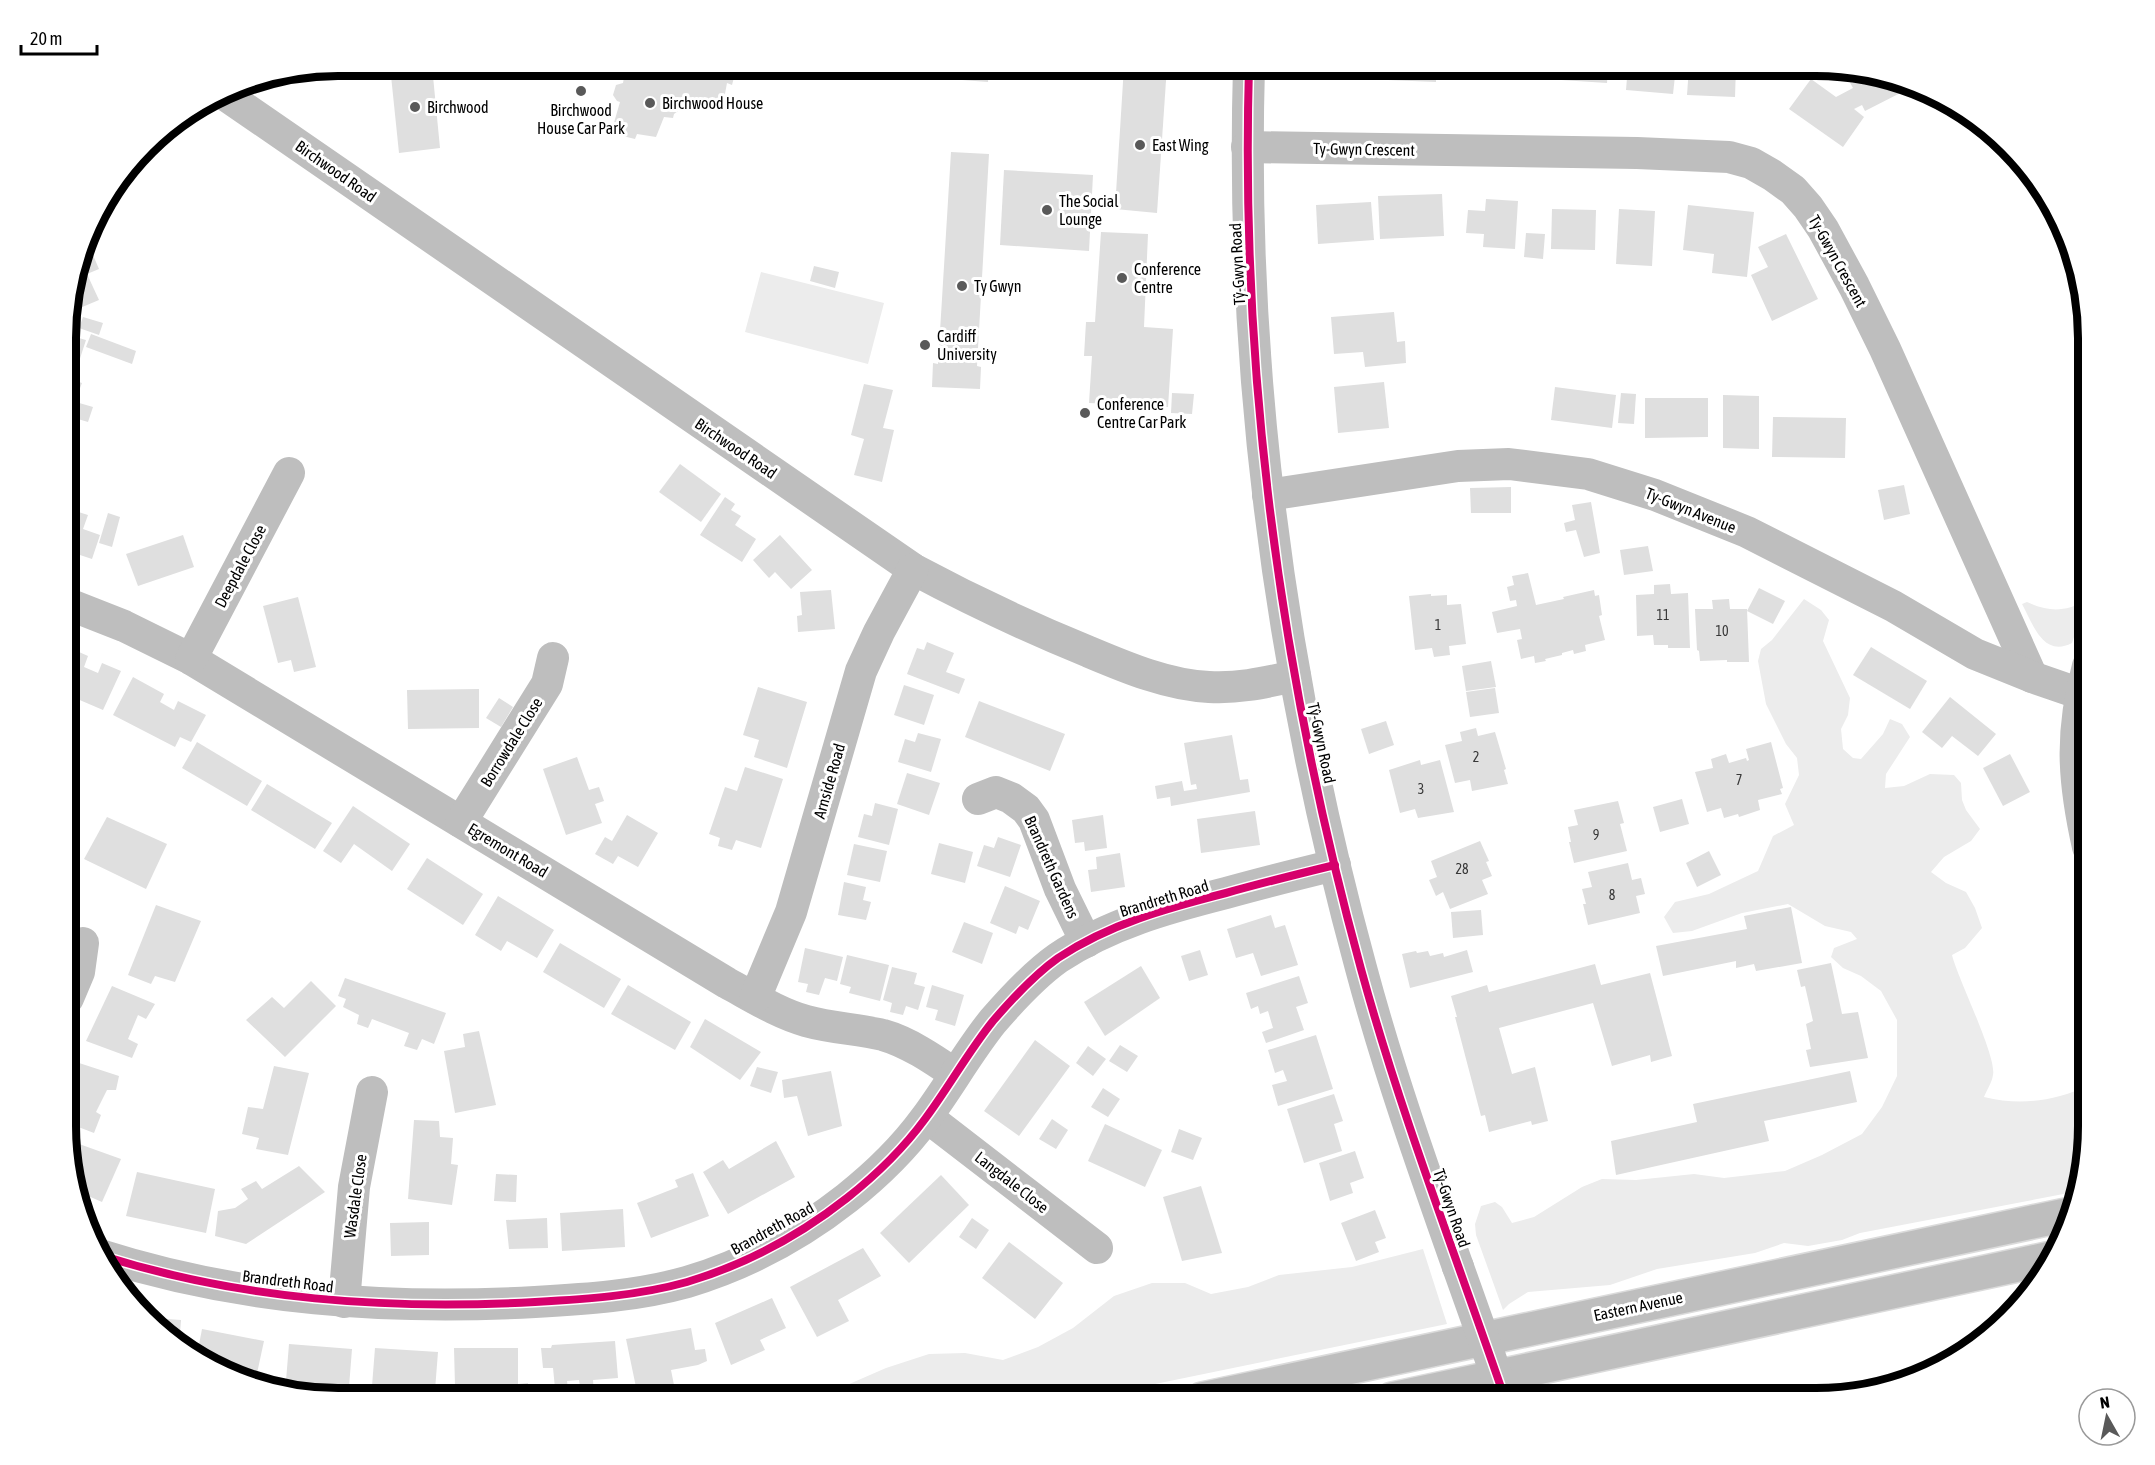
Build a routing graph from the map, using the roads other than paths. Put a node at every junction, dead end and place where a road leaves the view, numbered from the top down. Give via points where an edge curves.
1 (1249, 76) edge
2 (232, 99) edge
3 (1246, 147) junction
4 (289, 473) dead end
5 (1268, 495) junction
6 (913, 569) junction
7 (76, 607) edge
8 (553, 658) dead end
9 (191, 659) junction
10 (1295, 676) junction
11 (2032, 677) junction
12 (2078, 680) edge
13 (2078, 719) edge
14 (2078, 797) edge
15 (978, 799) dead end
16 (461, 822) junction
17 (1335, 865) junction
18 (1086, 942) junction
19 (83, 943) dead end
20 (76, 979) edge
21 (755, 998) junction
22 (955, 1074) junction
23 (372, 1092) dead end
24 (927, 1117) junction
25 (2063, 1216) edge
26 (1097, 1248) dead end
27 (113, 1258) edge
28 (2041, 1260) edge
29 (344, 1302) junction
30 (1254, 1388) edge
31 (1443, 1388) edge
32 (1501, 1388) edge

1 - 3 street, Tŷ-Gwyn Road
2 - 6 street, Birchwood Road
3 - 5 street, Tŷ-Gwyn Road via 1253,320
3 - 11 street, Ty-Gwyn Crescent via 1730,157 1772,175 1808,207 1854,286
4 - 9 street, Deepdale Close
5 - 10 street, Tŷ-Gwyn Road
5 - 11 street, Ty-Gwyn Avenue via 1458,466 1509,464 1588,474 1655,495 1747,532 1893,606 1975,654
6 - 10 street, Birchwood Road via 1062,641 1159,678 1229,688
6 - 21 street, Arnside Road via 861,670 791,912
7 - 9 street, Egremont Road
8 - 16 street, Borrowdale Close via 547,684
9 - 16 street, Egremont Road
10 - 17 street, Tŷ-Gwyn Road
11 - 12 street, Ty-Gwyn Avenue
13 - 14 street
15 - 18 street, Brandreth Gardens via 996,792 1011,798 1030,814
16 - 21 street, Egremont Road
17 - 18 street, Brandreth Road via 1159,911
17 - 32 street, Tŷ-Gwyn Road, bridge via 1381,1038 1414,1142
18 - 22 street, Brandreth Road via 1058,958 1023,989 989,1026
19 - 20 street
21 - 22 street, Egremont Road via 807,1021 884,1035
22 - 24 street, Brandreth Road
23 - 29 street, Wasdale Close via 354,1187
24 - 26 street, Langdale Close
24 - 29 street, Brandreth Road via 873,1175 822,1216 751,1257 686,1282 632,1294 503,1304
25 - 30 highway, Eastern Avenue
27 - 29 street, Brandreth Road via 236,1289
28 - 31 highway

